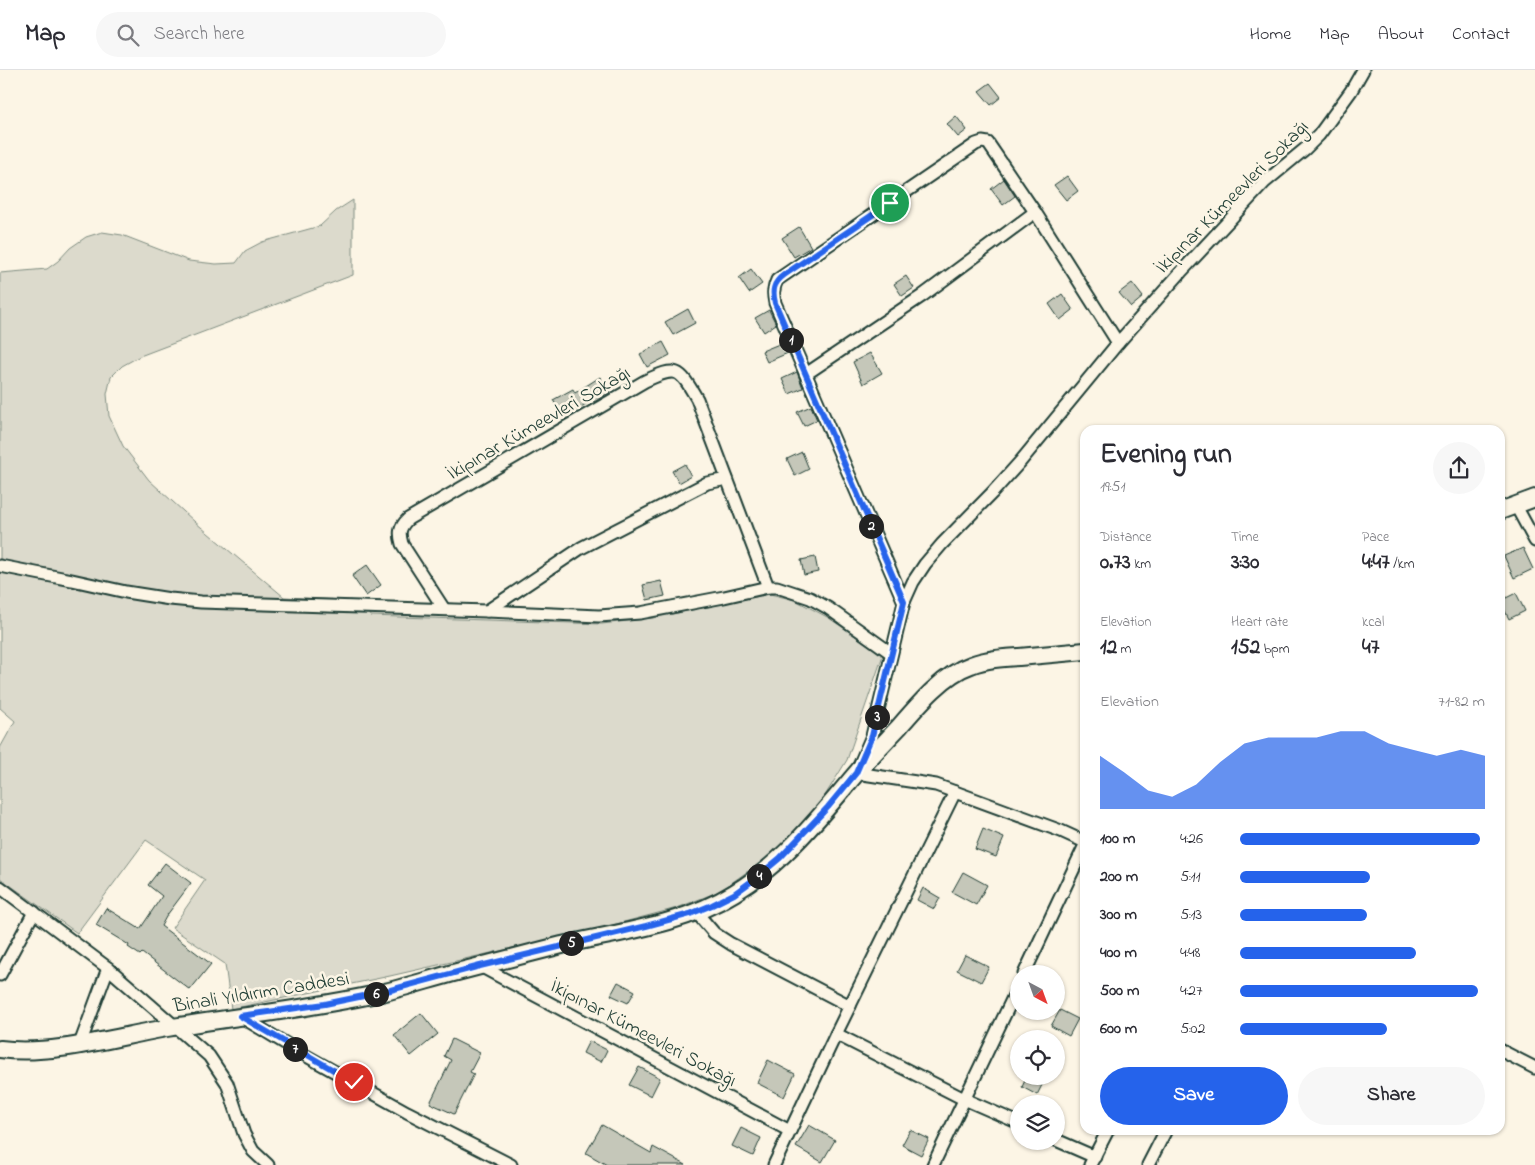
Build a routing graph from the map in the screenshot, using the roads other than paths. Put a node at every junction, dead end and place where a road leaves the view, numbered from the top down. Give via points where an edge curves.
1 (1363, 70) edge
2 (1035, 212) junction
3 (1118, 343) junction
4 (806, 374) junction
5 (728, 479) junction
6 (1535, 498) edge
7 (1516, 506) junction
8 (1505, 509) edge
9 (1535, 541) edge
10 (0, 566) edge
11 (768, 587) junction
12 (904, 602) junction
13 (444, 609) junction
14 (487, 611) junction
15 (1080, 651) edge
16 (891, 653) junction
17 (856, 773) junction
18 (955, 792) junction
19 (1080, 841) edge
20 (1080, 855) edge
21 (0, 887) edge
22 (34, 912) junction
23 (696, 912) junction
24 (1028, 965) edge
25 (480, 966) junction
26 (108, 968) junction
27 (0, 974) edge
28 (1010, 1003) edge
29 (850, 1006) junction
30 (240, 1016) junction
31 (176, 1026) junction
32 (836, 1034) junction
33 (80, 1044) junction
34 (0, 1049) edge
35 (1505, 1053) edge
36 (1535, 1068) edge
37 (964, 1098) junction
38 (1010, 1119) edge
39 (790, 1132) junction
40 (1105, 1135) edge
41 (1163, 1135) edge
42 (1065, 1145) edge
43 (1092, 1161) edge
44 (268, 1165) edge
45 (511, 1165) edge
46 (774, 1165) edge
47 (932, 1165) edge
48 (1148, 1165) edge

1 - 3 street, İkipınar Kümeevleri Sokağı via 1319,135 1265,182
2 - 3 street
2 - 4 street via 922,296
2 - 4 street via 993,149 982,142 784,275 773,287 773,295
3 - 12 street, İkipınar Kümeevleri Sokağı via 1020,462 925,564
4 - 12 street
5 - 11 street, İkipınar Kümeevleri Sokağı
5 - 13 street, İkipınar Kümeevleri Sokağı via 697,398 681,375 673,371 664,372 416,514 401,526 402,544
5 - 14 street via 707,483 581,548
6 - 7 street
7 - 8 street
7 - 9 street
10 - 13 street via 178,600
11 - 14 street via 621,615
11 - 16 street via 810,598
12 - 16 street, İkipınar Kümeevleri Sokağı
13 - 14 street
15 - 17 street, Binali Yıldırım Caddesi via 1002,658 958,671 910,714
16 - 17 street, İkipınar Kümeevleri Sokağı via 872,736
17 - 18 street via 936,785
17 - 23 street, Binali Yıldırım Caddesi via 780,858 734,894
18 - 19 street via 1061,831
18 - 29 street
20 - 24 street
21 - 22 street
22 - 26 street
22 - 27 street
23 - 25 street, Binali Yıldırım Caddesi
23 - 29 street via 714,933 731,944
25 - 30 street, Binali Yıldırım Caddesi via 383,992
25 - 39 street, İkipınar Kümeevleri Sokağı
26 - 31 street
26 - 33 street
28 - 37 street
29 - 32 street
30 - 31 street, Binali Yıldırım Caddesi
30 - 45 street via 407,1112
31 - 33 street, Binali Yıldırım Caddesi
31 - 44 street via 209,1056 227,1083 244,1134 253,1151
32 - 37 street
32 - 39 street
33 - 34 street, Binali Yıldırım Caddesi via 27,1051
35 - 36 street
37 - 38 street
37 - 47 street
39 - 46 street
40 - 43 street
41 - 48 street
42 - 43 street

